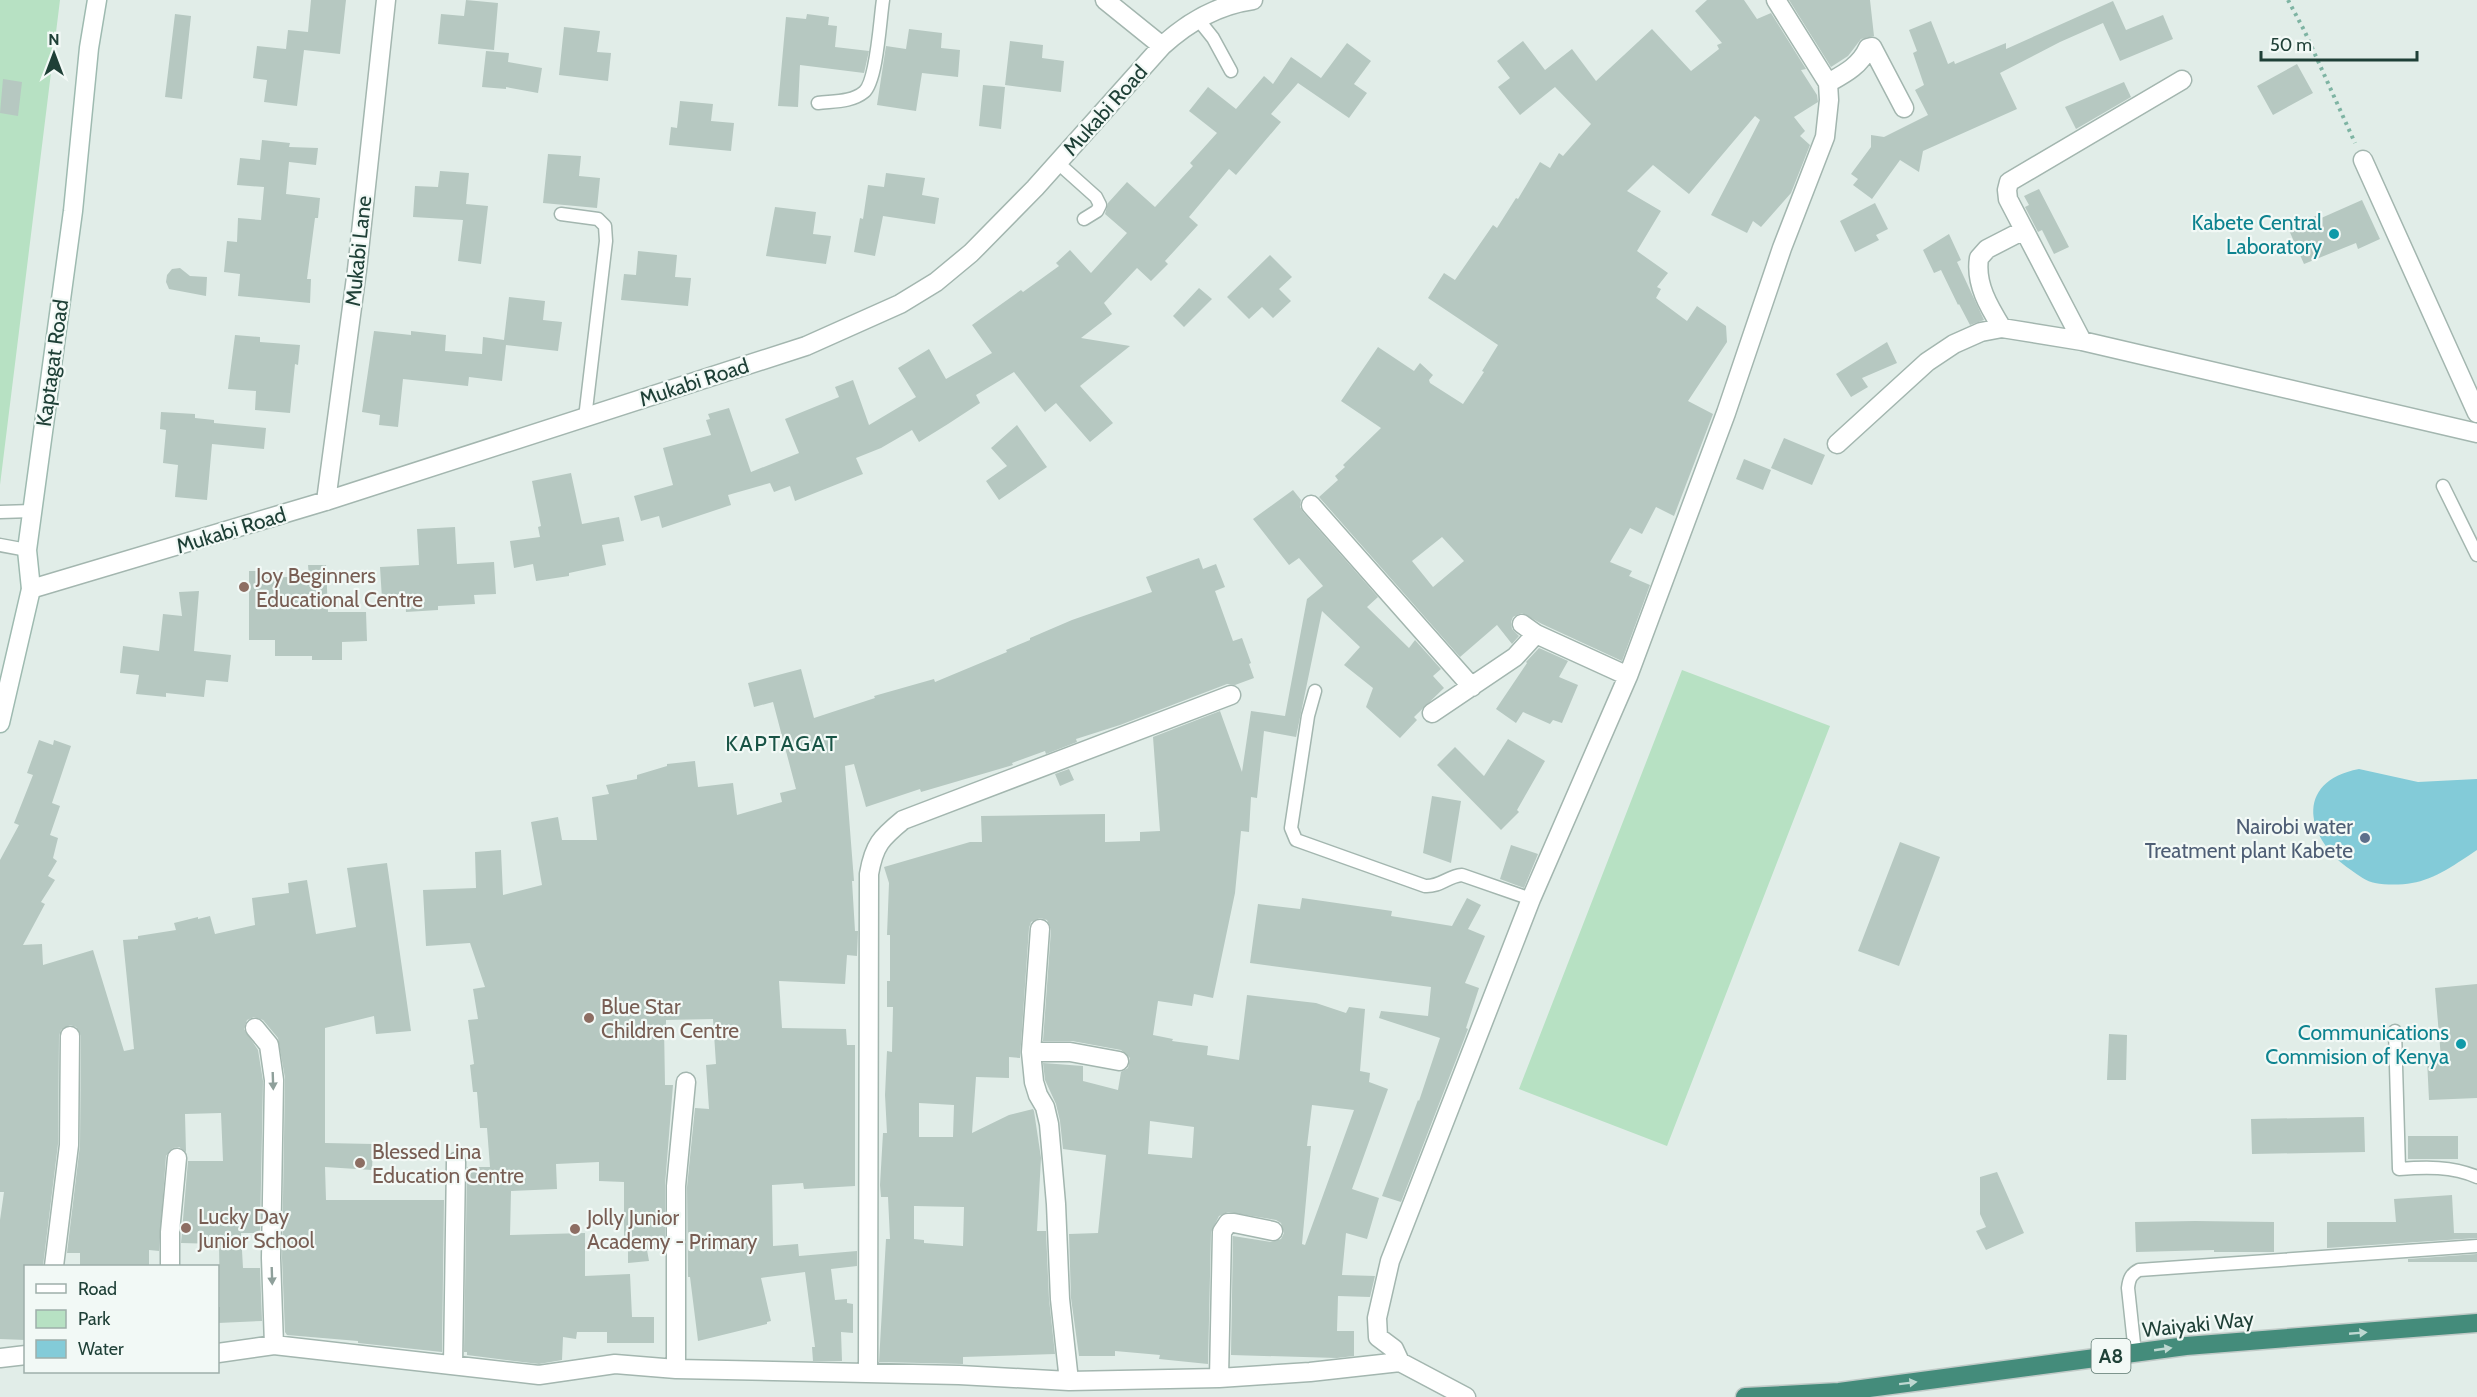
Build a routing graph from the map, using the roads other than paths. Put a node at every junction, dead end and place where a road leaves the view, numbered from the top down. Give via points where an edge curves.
1 (96, 0) edge
2 (386, 0) edge
3 (883, 0) edge
4 (1105, 0) edge
5 (1253, 0) edge
6 (1776, 0) edge
7 (1197, 18) junction
8 (1162, 46) junction
9 (1231, 71) dead end
10 (2182, 80) dead end
11 (1828, 83) junction
12 (819, 103) dead end
13 (1904, 108) dead end
14 (2363, 160) road end
15 (1058, 163) junction
16 (561, 214) dead end
17 (1084, 219) dead end
18 (2024, 230) junction
19 (2002, 328) junction
20 (2082, 341) junction
21 (2477, 413) edge
22 (585, 418) junction
23 (2477, 433) edge
24 (1837, 444) dead end
25 (2443, 486) dead end
26 (326, 501) junction
27 (1311, 506) dead end
28 (32, 511) junction
29 (0, 512) edge
30 (0, 544) edge
31 (27, 550) junction
32 (2477, 555) edge
33 (31, 589) junction
34 (1629, 676) junction
35 (1472, 687) junction
36 (1315, 691) dead end
37 (1231, 695) dead end
38 (1432, 713) dead end
39 (0, 723) edge
40 (1531, 899) junction
41 (1040, 929) dead end
42 (255, 1028) dead end
43 (2396, 1031) dead end
44 (70, 1036) dead end
45 (1032, 1052) junction
46 (1119, 1061) dead end
47 (686, 1082) dead end
48 (177, 1158) dead end
49 (456, 1162) dead end
50 (2477, 1177) edge
51 (1273, 1231) dead end
52 (2477, 1246) edge
53 (54, 1265) edge
54 (170, 1265) edge
55 (2477, 1323) edge
56 (274, 1345) junction
57 (219, 1353) edge
58 (2135, 1353) junction
59 (24, 1355) edge
60 (0, 1358) edge
61 (1400, 1362) junction
62 (453, 1365) junction
63 (676, 1368) junction
64 (868, 1373) junction
65 (1220, 1378) junction
66 (1069, 1381) junction
67 (1466, 1397) edge
68 (1745, 1397) edge

1 - 28 street, Kaptagat Road via 73,211
2 - 26 street, Mukabi Lane via 357,270
3 - 12 lane via 872,78 865,91 849,100
4 - 8 street
5 - 7 street, Mukabi Road
6 - 11 street
7 - 8 street, Mukabi Road
7 - 9 lane
8 - 15 street, Mukabi Road
10 - 18 street via 2009,182 2008,199
11 - 13 street via 1851,70 1872,47
11 - 34 street via 1825,137
14 - 21 street
15 - 17 lane via 1100,205
15 - 22 street, Mukabi Road via 971,253 936,282 900,304 806,346
16 - 22 lane via 598,219 605,226
18 - 19 street via 1987,249 1979,258 1984,296
18 - 20 street
19 - 20 street
19 - 24 street via 1954,344 1927,362
20 - 23 street
22 - 26 street, Mukabi Road
25 - 32 lane
26 - 33 street, Mukabi Road
27 - 35 street
28 - 29 lane
28 - 31 street, Kaptagat Road
30 - 31 lane
31 - 33 street, Kaptagat Road
33 - 39 street, Kaptagat Road
34 - 35 street via 1529,629 1515,657
34 - 40 street
35 - 38 street
36 - 40 lane via 1291,828 1296,840 1425,886 1433,887 1462,875
37 - 64 street via 903,820 873,851 869,886
40 - 61 street via 1390,1261 1377,1318 1378,1337 1394,1349
41 - 45 street
42 -> 56 street via 269,1045 274,1080
43 - 50 lane via 2399,1169 2451,1169
44 - 53 street via 69,1145
45 - 46 street via 1070,1052
45 - 66 street via 1034,1082 1049,1125
47 - 63 street via 676,1186
48 - 54 street
49 - 62 street
51 - 65 street via 1228,1223 1222,1232
52 - 58 lane via 2139,1270 2129,1279 2128,1287
58 -> 55 highway, Waiyaki Way / A8
56 - 57 street
56 - 62 street
68 -> 58 highway, Waiyaki Way / A8 via 1839,1392
59 - 60 street
61 - 65 street
61 - 67 street
62 - 63 street via 539,1375 615,1364
63 - 64 street
64 - 66 street
65 - 66 street

